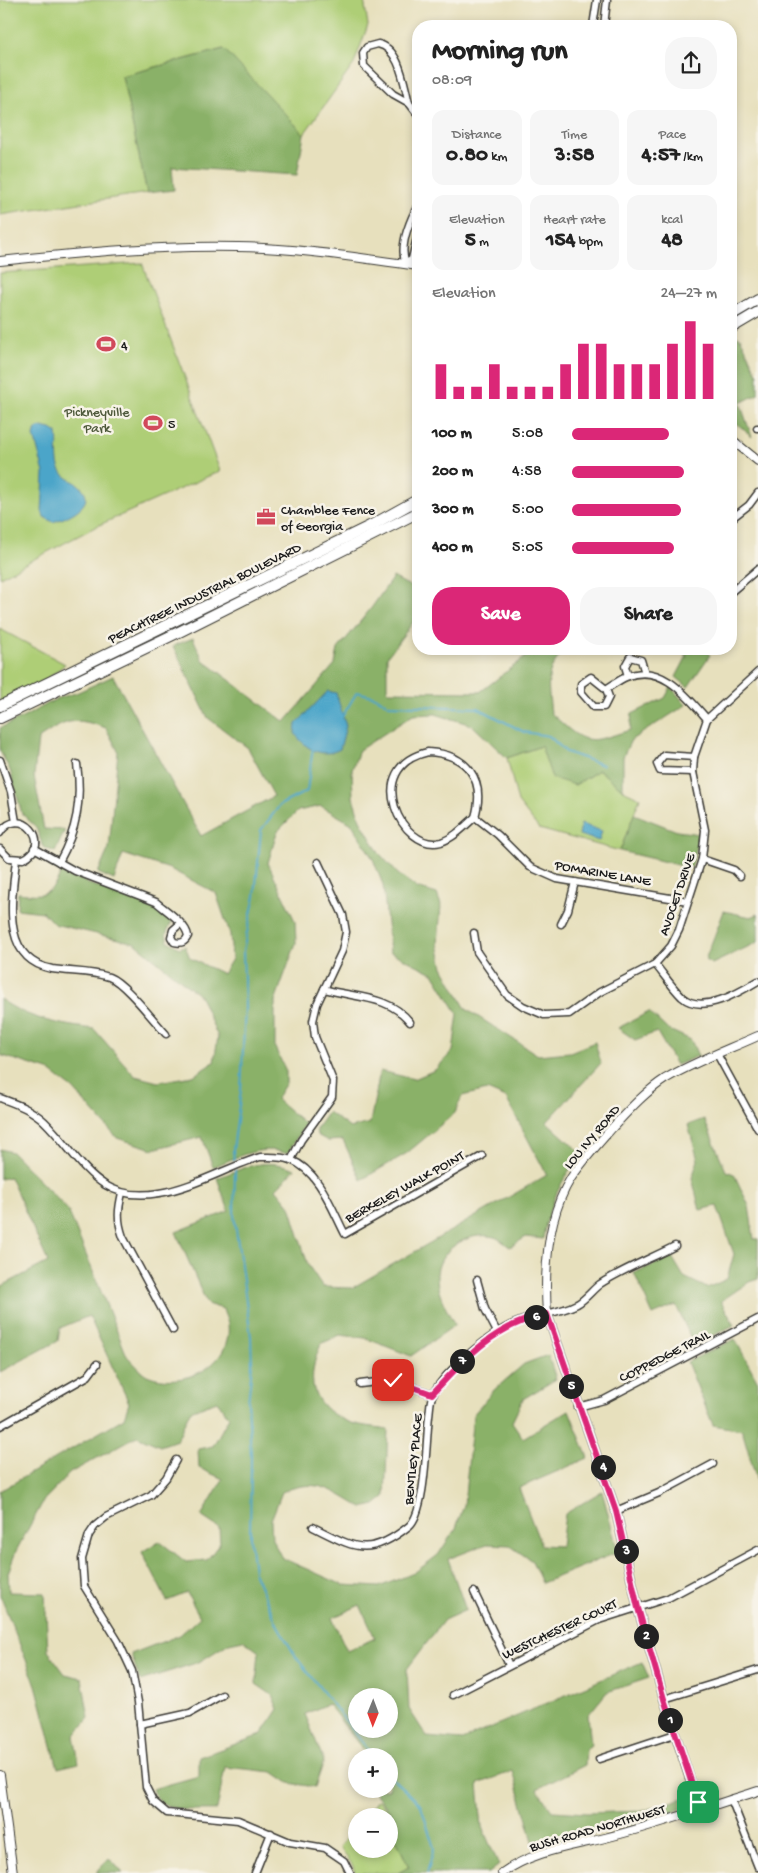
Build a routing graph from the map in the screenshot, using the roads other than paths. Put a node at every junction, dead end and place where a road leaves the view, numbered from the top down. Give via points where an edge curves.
1 (597, 0) edge
2 (607, 0) edge
3 (594, 20) edge
4 (605, 20) edge
5 (409, 103) junction
6 (412, 107) edge
7 (412, 219) edge
8 (412, 259) edge
9 (0, 261) edge
10 (406, 264) junction
11 (412, 265) edge
12 (758, 299) edge
13 (737, 312) edge
14 (758, 312) edge
15 (737, 324) edge
16 (737, 444) edge
17 (758, 462) edge
18 (758, 493) edge
19 (412, 503) edge
20 (749, 505) junction
21 (758, 505) edge
22 (737, 514) edge
23 (412, 516) edge
24 (758, 569) edge
25 (737, 587) edge
26 (758, 672) edge
27 (645, 673) junction
28 (628, 676) junction
29 (606, 689) junction
30 (0, 706) edge
31 (0, 718) edge
32 (707, 719) junction
33 (694, 757) junction
34 (0, 760) edge
35 (77, 764) dead end
36 (1, 771) edge
37 (693, 772) junction
38 (475, 816) junction
39 (16, 822) junction
40 (0, 833) edge
41 (34, 848) junction
42 (0, 849) edge
43 (702, 859) junction
44 (16, 860) junction
45 (59, 862) junction
46 (318, 862) dead end
47 (740, 876) dead end
48 (576, 882) junction
49 (688, 901) junction
50 (180, 924) dead end
51 (561, 924) dead end
52 (474, 933) dead end
53 (655, 964) junction
54 (758, 981) edge
55 (324, 989) junction
56 (410, 1022) dead end
57 (166, 1034) dead end
58 (758, 1036) edge
59 (717, 1054) junction
60 (0, 1098) edge
61 (758, 1130) edge
62 (482, 1156) dead end
63 (292, 1160) junction
64 (122, 1193) junction
65 (675, 1246) dead end
66 (477, 1280) dead end
67 (547, 1314) junction
68 (758, 1319) edge
69 (173, 1330) dead end
70 (497, 1332) junction
71 (97, 1364) dead end
72 (360, 1384) dead end
73 (432, 1394) junction
74 (578, 1407) junction
75 (0, 1426) edge
76 (176, 1460) dead end
77 (713, 1464) dead end
78 (616, 1511) junction
79 (313, 1527) dead end
80 (758, 1550) edge
81 (474, 1592) dead end
82 (638, 1608) junction
83 (509, 1665) junction
84 (758, 1670) edge
85 (222, 1695) dead end
86 (453, 1696) dead end
87 (664, 1699) junction
88 (140, 1724) junction
89 (675, 1734) junction
90 (599, 1758) dead end
91 (0, 1775) edge
92 (758, 1791) edge
93 (731, 1799) junction
94 (700, 1810) junction
95 (271, 1833) junction
96 (758, 1867) edge
97 (13, 1873) edge
98 (255, 1873) edge
99 (350, 1873) edge
100 (502, 1873) edge

1 - 3 street
2 - 4 street
5 - 5 street via 390,50 378,44 367,47 363,62 368,72
5 - 6 street
7 - 10 street via 402,256
8 - 10 street
9 - 10 street via 202,247 274,249
10 - 11 street
12 - 13 highway
14 - 15 highway
16 - 17 street
18 - 20 street
19 - 30 highway, PEACHTREE INDUSTRIAL BOULEVARD
20 - 21 street
20 - 22 street
23 - 31 highway, PEACHTREE INDUSTRIAL BOULEVARD via 181,632
24 - 25 street
26 - 32 street, AVOCET DRIVE
27 - 28 street
27 - 28 street via 641,660 630,657 625,666
27 - 32 street via 668,680
28 - 29 street
29 - 29 street via 591,677 580,687 594,707 600,708 608,703
32 - 33 street, AVOCET DRIVE
33 - 37 street, AVOCET DRIVE
33 - 37 street via 664,754 658,764 660,771
34 - 36 street
35 - 45 street via 79,807 76,826
36 - 39 street via 10,792
37 - 43 street, AVOCET DRIVE via 705,830
38 - 38 street via 446,839 434,843 421,841 400,816 392,795 394,776 406,761 421,754 437,752 454,757 468,768 476,781 478,804
38 - 48 street, POMARINE LANE via 530,868 557,879
39 - 40 street via 7,825
39 - 41 street via 24,823 33,830
41 - 44 street via 28,856
41 - 45 street
42 - 44 street
43 - 47 street via 734,870
43 - 49 street, AVOCET DRIVE
44 - 57 street via 10,921 20,952 35,963 50,968 110,977 122,984
45 - 50 street via 83,875 156,902
46 - 55 street via 343,915 346,932 342,951
48 - 49 street, POMARINE LANE
48 - 51 street
49 - 53 street, AVOCET DRIVE via 676,938
52 - 53 street, AVOCET DRIVE via 477,952 507,995 544,1015 569,1014 600,992
53 - 54 street via 684,998 699,1004 715,1002
55 - 56 street via 390,1004
55 - 63 street via 313,1021 333,1081 332,1097 301,1140
58 - 59 street, LOU IVY ROAD
59 - 61 street
59 - 67 street, LOU IVY ROAD via 665,1080 647,1093 589,1154 571,1179 555,1215 549,1248 545,1290
60 - 64 street via 24,1107 43,1120 87,1172
62 - 63 street, BERKELEY WALK POINT via 345,1234 314,1179
63 - 64 street via 260,1156 162,1193 142,1196
64 - 69 street via 117,1212 123,1237
65 - 67 street via 600,1284 579,1303
66 - 70 street via 485,1309
67 - 70 street via 517,1322
67 - 74 street, LOU IVY ROAD
68 - 74 street, COPPEDGE TRAIL via 604,1400
70 - 73 street via 466,1357
71 - 75 street via 88,1376
72 - 73 street via 393,1380
73 - 79 street, BENTLEY PLACE via 422,1496 418,1513 410,1525 363,1548
74 - 78 street, LOU IVY ROAD via 603,1467
76 - 88 street via 166,1478 150,1495 94,1526 82,1559 84,1586 118,1640 132,1671
77 - 78 street via 659,1493
78 - 82 street, LOU IVY ROAD
80 - 82 street, WESTCHESTER COURT via 668,1598
81 - 83 street
82 - 83 street, WESTCHESTER COURT via 599,1620
82 - 87 street, LOU IVY ROAD
83 - 86 street, WESTCHESTER COURT
84 - 87 street
85 - 88 street via 190,1713
87 - 89 street, LOU IVY ROAD
88 - 95 street via 146,1787 159,1808 176,1814 238,1820
89 - 90 street
89 - 94 street, LOU IVY ROAD
91 - 97 street
92 - 93 street, BUSH ROAD NORTHWEST
93 - 94 street, BUSH ROAD NORTHWEST
93 - 96 street
94 - 100 street, BUSH ROAD NORTHWEST via 606,1838 551,1850
95 - 98 street
95 - 99 street via 290,1842 331,1851 344,1861

